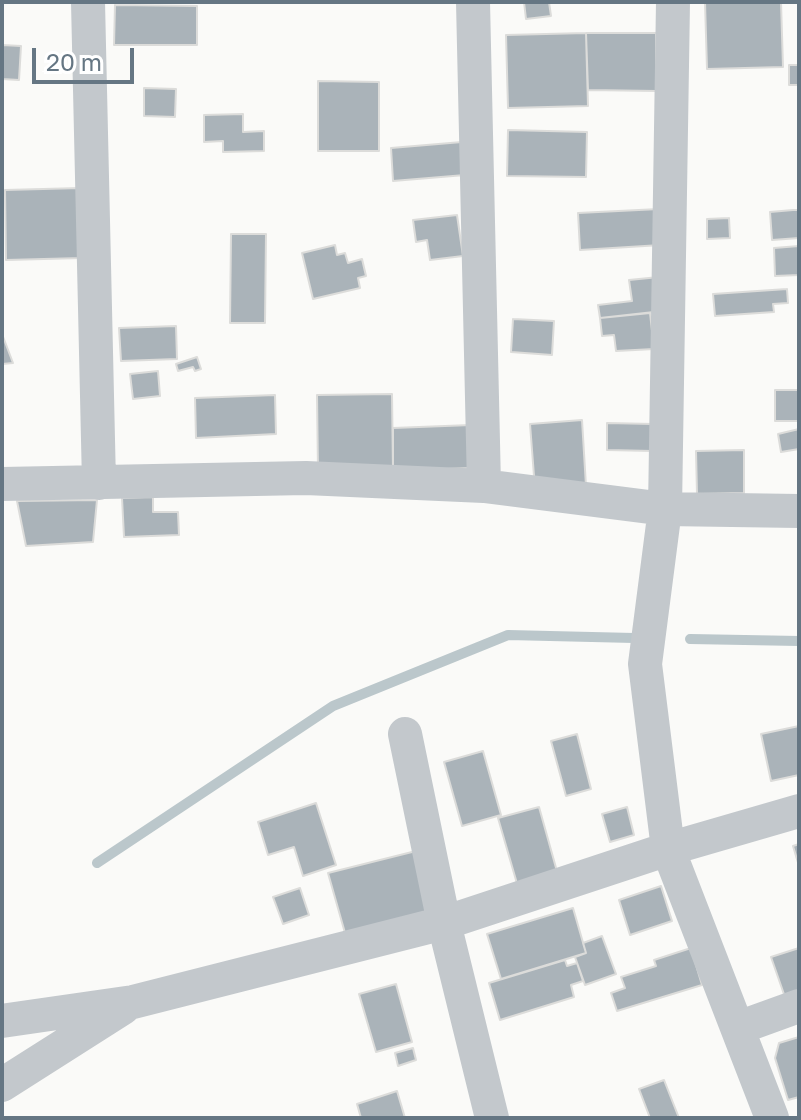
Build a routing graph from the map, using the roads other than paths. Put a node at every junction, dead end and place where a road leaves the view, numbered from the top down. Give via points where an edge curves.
1 (88, 2) edge
2 (473, 2) edge
3 (673, 2) edge
4 (99, 483) junction
5 (2, 484) edge
6 (484, 486) junction
7 (665, 509) junction
8 (799, 511) edge
9 (405, 734) dead end
10 (799, 811) edge
11 (668, 849) junction
12 (444, 923) junction
13 (133, 1002) junction
14 (799, 1006) edge
15 (2, 1021) edge
16 (738, 1028) junction
17 (2, 1085) edge
18 (492, 1118) edge
19 (772, 1118) edge

1 - 4 street
2 - 6 street
3 - 7 street
4 - 5 street
4 - 6 street via 306,478
6 - 7 street
7 - 8 street
7 - 11 street via 645,664
9 - 12 street
10 - 11 street
11 - 12 street
11 - 16 street
12 - 13 street
12 - 18 street
13 - 15 street
13 - 17 street
14 - 16 street
16 - 19 street

